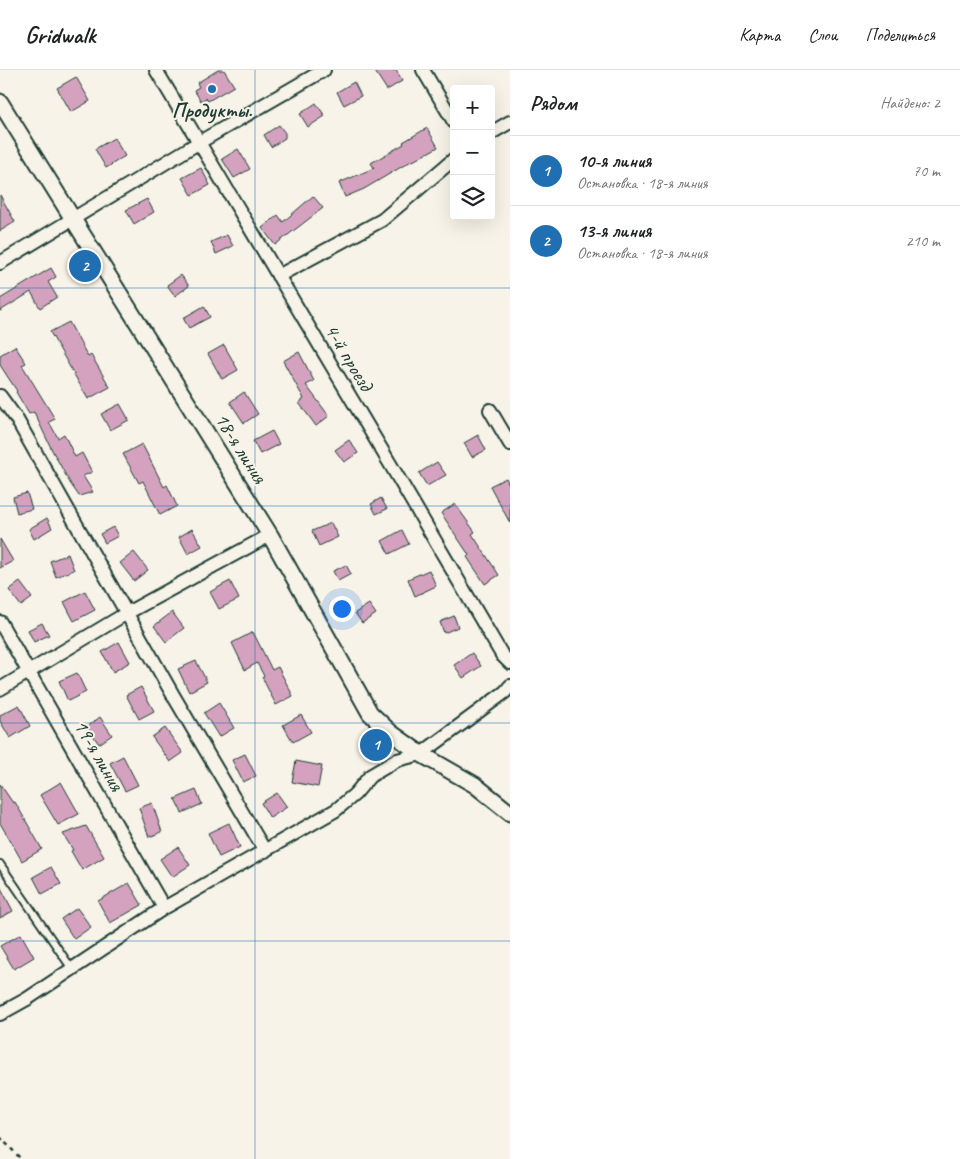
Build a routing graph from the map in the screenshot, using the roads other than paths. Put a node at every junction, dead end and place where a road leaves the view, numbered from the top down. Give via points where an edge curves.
1 (156, 70) edge
2 (324, 70) edge
3 (424, 70) edge
4 (0, 102) edge
5 (450, 115) edge
6 (510, 122) edge
7 (495, 131) edge
8 (198, 143) junction
9 (450, 162) edge
10 (73, 220) junction
11 (0, 263) edge
12 (278, 276) junction
13 (0, 396) edge
14 (490, 410) dead end
15 (510, 444) edge
16 (270, 534) junction
17 (127, 613) junction
18 (0, 622) edge
19 (510, 663) edge
20 (28, 672) junction
21 (510, 686) edge
22 (0, 688) edge
23 (421, 754) junction
24 (510, 813) edge
25 (264, 851) junction
26 (0, 864) edge
27 (164, 908) junction
28 (72, 969) junction
29 (0, 1014) edge

1 - 8 street, 4-й проезд
2 - 8 street
3 - 5 street
4 - 10 street, 18-я линия
6 - 7 street
8 - 10 street
8 - 12 street, 4-й проезд
9 - 12 street via 382,220
10 - 11 street
10 - 16 street, 18-я линия
12 - 19 street, 4-й проезд via 502,655
13 - 17 street via 16,418
14 - 15 street
16 - 17 street
16 - 23 street, 18-я линия via 370,713
17 - 20 street
17 - 25 street
18 - 20 street, 19-я линия
20 - 22 street
20 - 27 street, 19-я линия
21 - 23 street
23 - 24 street, 18-я линия via 474,785
23 - 25 street via 397,760 370,776 336,810
25 - 27 street
26 - 28 lane
27 - 28 street
28 - 29 street

